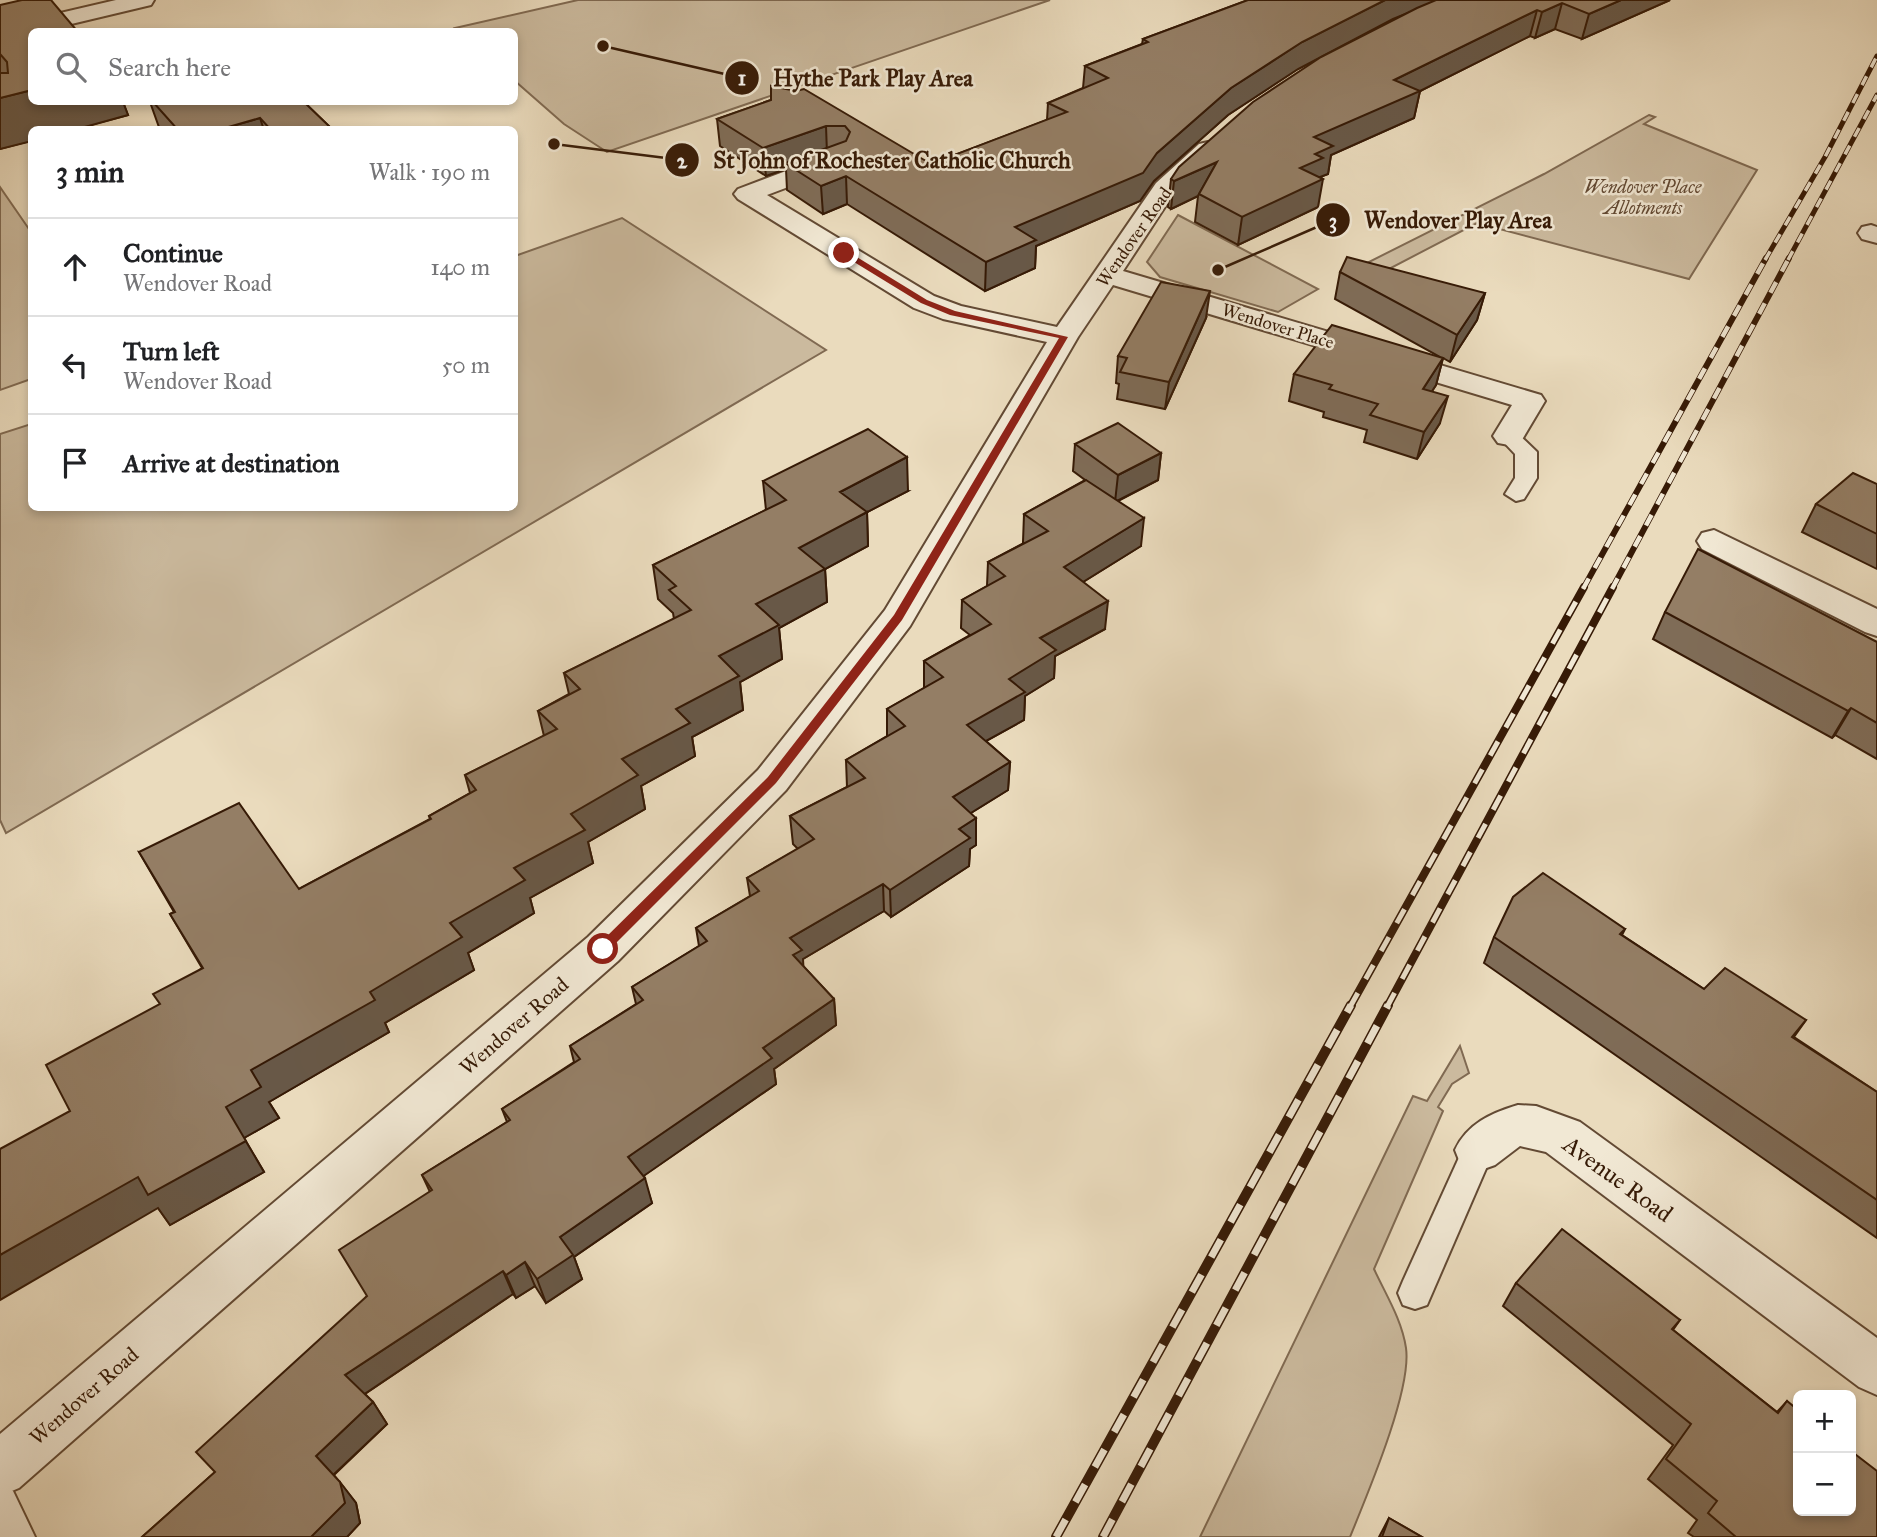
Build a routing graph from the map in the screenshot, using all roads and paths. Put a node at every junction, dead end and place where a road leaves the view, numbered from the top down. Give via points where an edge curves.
1 (144, 0) edge
2 (0, 34) edge
3 (1238, 122) edge
4 (836, 161) edge
5 (1108, 275) junction
6 (1064, 337) junction
7 (1509, 436) joint
8 (1516, 494) dead end
9 (1714, 541) dead end
10 (1877, 624) edge
11 (1478, 1150) joint
12 (1415, 1293) dead end
13 (1877, 1369) edge
14 (0, 1469) edge
15 (0, 1504) edge
16 (16, 1537) edge

1 - 2 street
3 - 5 street, Wendover Road via 1165,188
4 - 6 street via 747,194 924,302 953,313
5 - 6 street, Wendover Road
5 - 7 street, Wendover Place via 1530,401
6 - 14 street, Wendover Road via 898,618 772,780 603,949
7 - 8 lane via 1525,452 1526,478
9 - 10 street
11 - 12 lane, Avenue Road
11 - 13 street, Avenue Road via 1506,1127 1531,1123 1563,1137
15 - 16 lane

